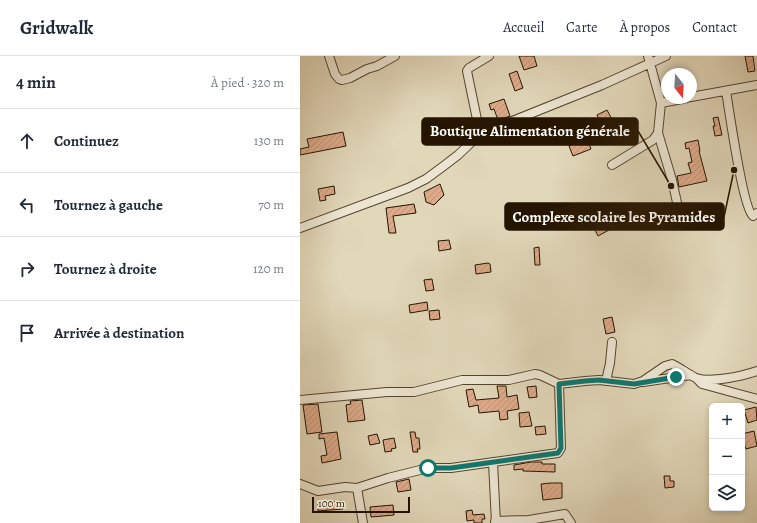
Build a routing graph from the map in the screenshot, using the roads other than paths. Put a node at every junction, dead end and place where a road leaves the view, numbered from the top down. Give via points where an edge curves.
1 (329, 56) edge
2 (395, 56) edge
3 (489, 56) edge
4 (666, 56) edge
5 (649, 59) edge
6 (757, 85) edge
7 (726, 91) junction
8 (697, 96) edge
9 (661, 103) joint
10 (658, 133) junction
11 (480, 134) junction
12 (612, 165) dead end
13 (757, 213) edge
14 (680, 216) dead end
15 (300, 228) edge
16 (612, 342) dead end
17 (757, 371) edge
18 (693, 376) junction
19 (606, 381) junction
20 (639, 382) junction
21 (559, 384) junction
22 (757, 399) edge
23 (300, 400) edge
24 (493, 462) junction
25 (300, 484) edge
26 (357, 488) junction
27 (496, 522) edge
28 (363, 523) edge
29 (571, 523) edge

1 - 2 street via 335,74 342,80
3 - 11 street via 467,70
4 - 5 street
5 - 9 street
5 - 11 street via 602,85
6 - 7 street
7 - 8 street
7 - 13 street via 744,196 750,214 753,216
9 - 10 street
10 - 12 street via 653,140
10 - 14 street
11 - 15 street via 458,155 420,183
16 - 19 street
17 - 18 street via 744,376 705,380
18 - 20 street
18 - 20 street via 672,364
18 - 22 street via 702,384
19 - 20 street via 627,384
19 - 21 street
21 - 23 street via 535,374 505,380 462,380 414,392
21 - 24 street via 561,448 558,453
24 - 26 street via 451,468 428,468
24 - 27 street
25 - 26 street via 318,491
26 - 28 street
27 - 29 street via 565,514

